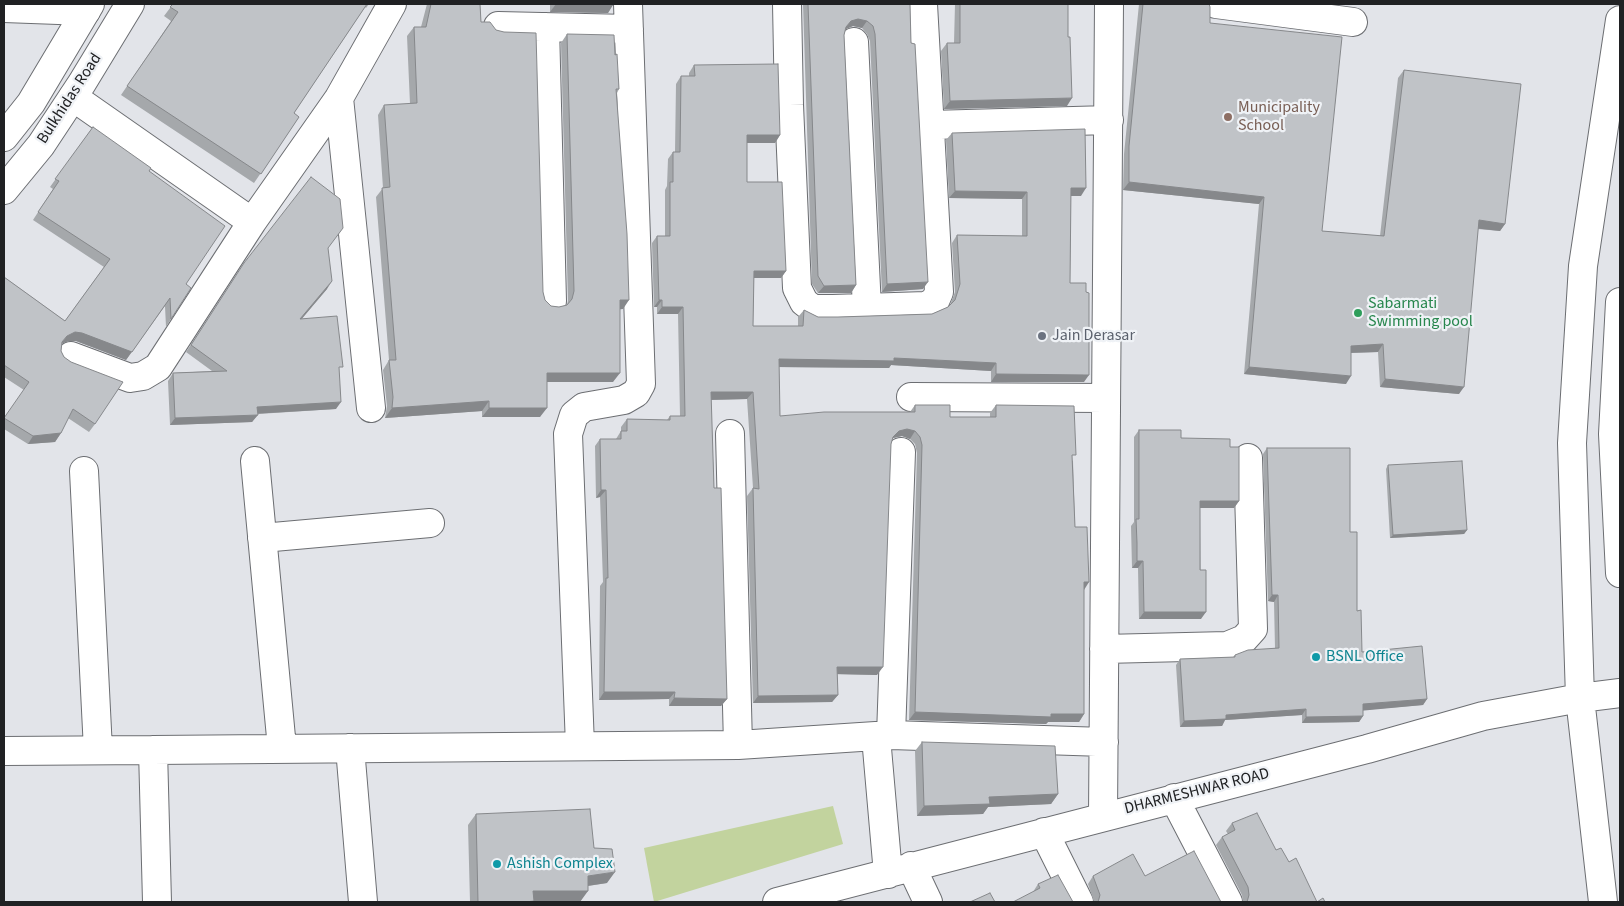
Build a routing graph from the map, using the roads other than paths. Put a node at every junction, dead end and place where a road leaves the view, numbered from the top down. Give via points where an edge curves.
1 (130, 4) edge
2 (392, 4) edge
3 (787, 4) edge
4 (924, 4) edge
5 (1109, 4) edge
6 (1216, 4) edge
7 (88, 7) edge
8 (4, 8) edge
9 (628, 16) edge
10 (1620, 20) edge
11 (1352, 22) dead end
12 (498, 26) dead end
13 (545, 27) junction
14 (854, 42) dead end
15 (60, 55) junction
16 (89, 73) junction
17 (73, 97) junction
18 (339, 98) junction
19 (1109, 120) junction
20 (930, 125) junction
21 (4, 137) edge
22 (4, 190) edge
23 (252, 222) junction
24 (552, 301) dead end
25 (1620, 302) edge
26 (867, 308) junction
27 (72, 356) dead end
28 (911, 397) dead end
29 (1106, 398) junction
30 (371, 408) dead end
31 (730, 434) dead end
32 (901, 452) dead end
33 (1248, 458) dead end
34 (255, 461) dead end
35 (84, 471) dead end
36 (430, 523) dead end
37 (262, 538) junction
38 (1620, 573) edge
39 (1104, 649) junction
40 (1620, 693) edge
41 (1580, 698) junction
42 (883, 736) junction
43 (1104, 742) junction
44 (738, 745) junction
45 (580, 746) junction
46 (282, 748) junction
47 (350, 748) junction
48 (98, 750) junction
49 (153, 750) junction
50 (4, 751) edge
51 (1174, 798) junction
52 (1103, 816) junction
53 (1044, 832) junction
54 (900, 870) junction
55 (795, 900) edge
56 (157, 902) edge
57 (363, 902) edge
58 (928, 902) edge
59 (1078, 902) edge
60 (1228, 902) edge
61 (1603, 902) edge

1 - 16 street, Bulkhidas Road
2 - 18 street
3 - 26 street via 797,288 804,302 813,309
4 - 20 street
5 - 19 street
6 - 11 street
7 - 8 street
7 - 15 street
9 - 13 street
9 - 45 street via 641,384 624,400 584,407 574,415 568,434
10 - 41 street via 1582,276 1572,443
12 - 13 street
13 - 24 street
14 - 26 street
15 - 16 street
15 - 21 street via 31,103
16 - 17 street, Bulkhidas Road
17 - 22 street, Bulkhidas Road via 41,145
17 - 23 street
18 - 23 street
18 - 30 street
19 - 20 street
19 - 29 street
20 - 26 street via 939,292 935,301 926,306
23 - 27 street via 158,366 143,376 130,378
25 - 38 street via 1613,434
28 - 29 street
29 - 39 street
31 - 44 street
32 - 42 street
33 - 39 street via 1253,629 1244,639 1227,646
34 - 37 street
35 - 48 street
36 - 37 street
37 - 46 street
39 - 43 street
40 - 41 street, DHARMESHWAR ROAD
41 - 51 street, DHARMESHWAR ROAD via 1483,716
41 - 61 street
42 - 43 street
42 - 44 street
42 - 54 street
43 - 52 street
44 - 45 street
45 - 47 street
46 - 47 street
46 - 49 street
47 - 57 street
48 - 49 street
48 - 50 street
49 - 56 street
51 - 52 street, DHARMESHWAR ROAD
51 - 60 street
52 - 53 street, DHARMESHWAR ROAD
53 - 54 street, DHARMESHWAR ROAD
53 - 59 street
54 - 55 street, DHARMESHWAR ROAD
54 - 58 street

